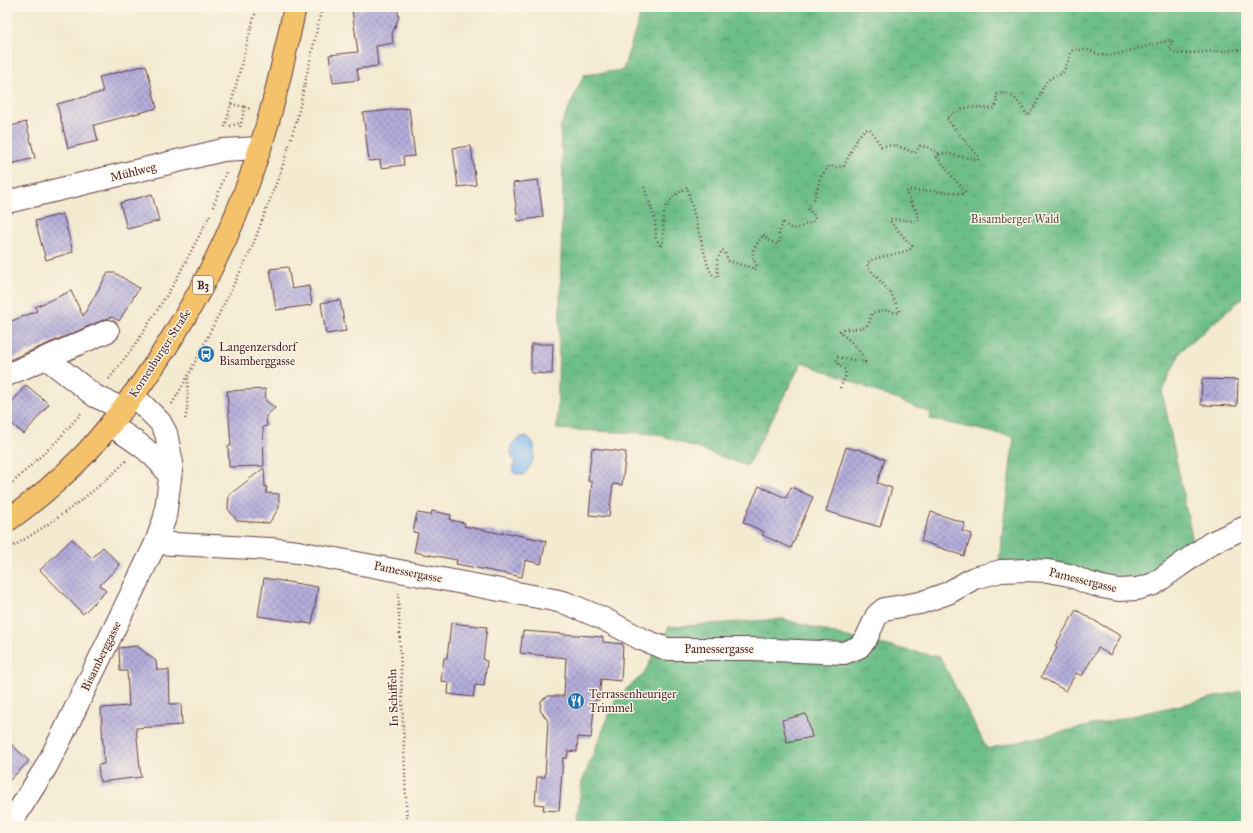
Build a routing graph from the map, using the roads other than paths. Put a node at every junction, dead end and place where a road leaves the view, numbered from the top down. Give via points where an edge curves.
1 (295, 7) edge
2 (260, 148) junction
3 (7, 202) edge
4 (108, 331) dead end
5 (46, 358) junction
6 (7, 375) edge
7 (122, 410) junction
8 (170, 477) junction
9 (7, 521) edge
10 (1246, 527) edge
11 (156, 543) junction
12 (9, 826) edge

1 - 2 main road, Korneuburger Straße / B3
2 - 3 street, Mühlweg via 223,150
2 - 7 main road, Korneuburger Straße / B3 via 215,262 174,334
4 - 5 street
5 - 6 street
5 - 7 street via 95,396
7 - 8 street via 141,446 158,460
7 - 8 street, Bisamberggasse via 142,404 160,422 166,433 172,463
7 - 9 main road, Korneuburger Straße / B3 via 64,476
8 - 11 street, Bisamberggasse via 165,517
10 - 11 street, Pamessergasse via 1211,543 1154,584 1137,589 1119,590 1102,587 1069,575 1048,571 1001,571 974,578 948,593 920,603 884,609 877,615 866,639 859,647 844,653 752,648 667,649 641,640 604,619 554,600 298,552
11 - 12 street, Bisamberggasse via 46,767

